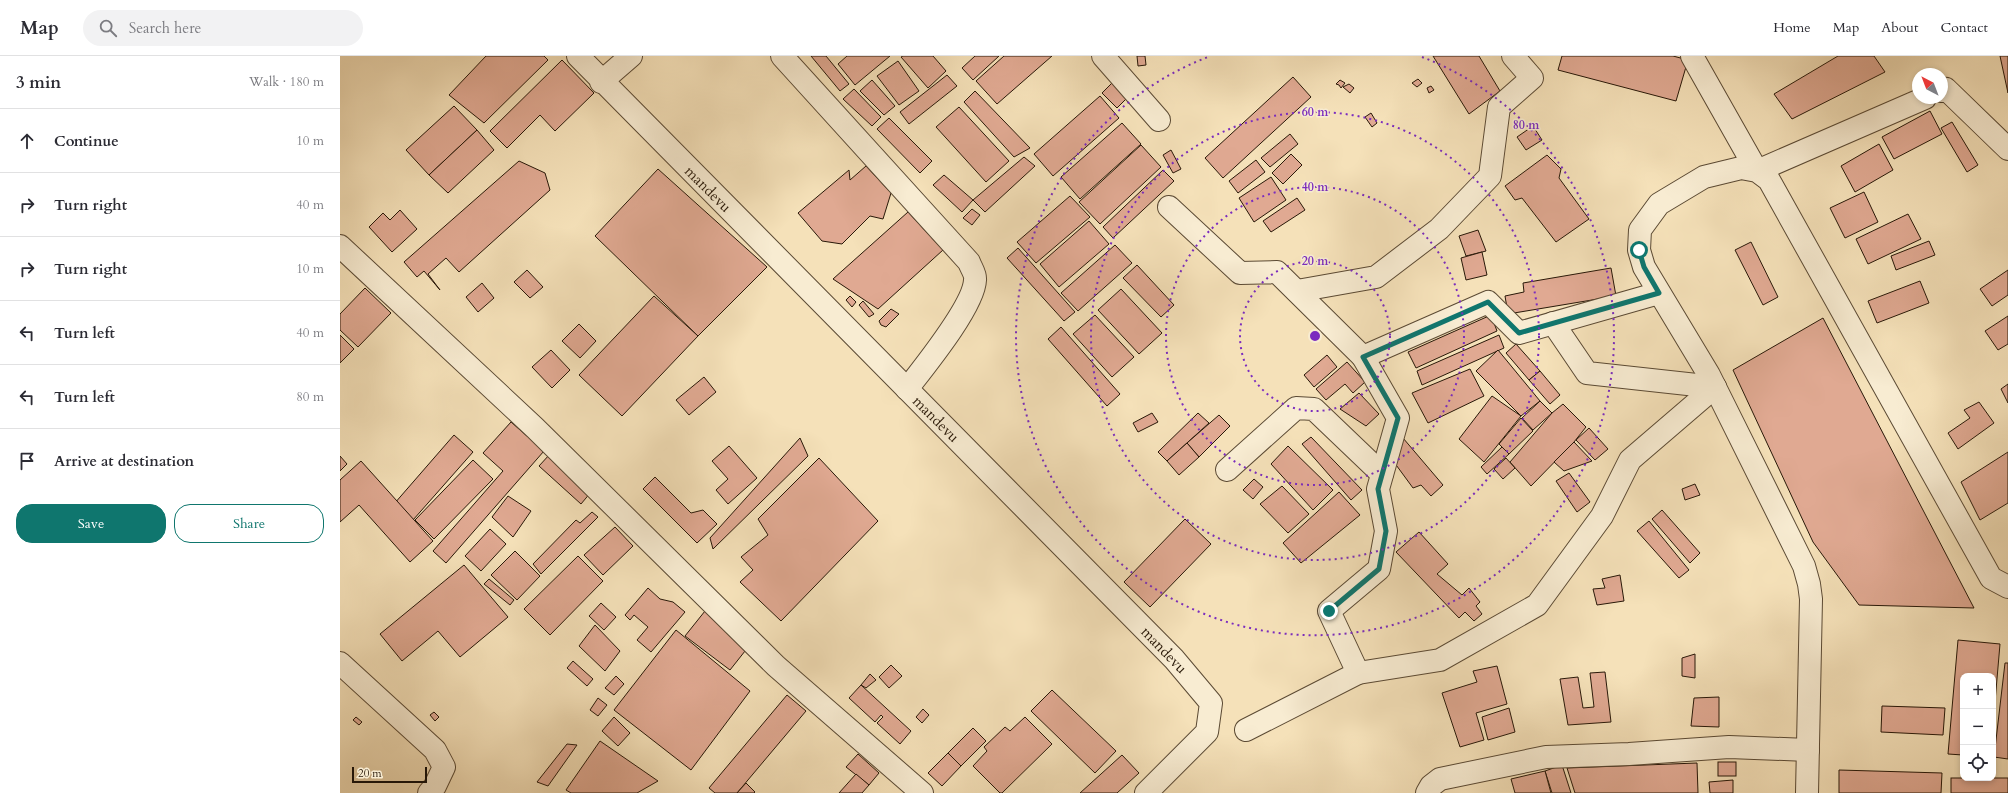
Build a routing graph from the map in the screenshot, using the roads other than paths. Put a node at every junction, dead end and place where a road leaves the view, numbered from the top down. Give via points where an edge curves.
1 (578, 56) edge
2 (631, 56) edge
3 (782, 56) edge
4 (1103, 56) edge
5 (1513, 56) edge
6 (1692, 56) edge
7 (601, 82) junction
8 (1948, 91) edge
9 (1912, 104) edge
10 (1159, 120) dead end
11 (2008, 149) edge
12 (1757, 171) junction
13 (1169, 207) dead end
14 (340, 246) edge
15 (1297, 292) junction
16 (1659, 293) junction
17 (1553, 323) junction
18 (1363, 357) junction
19 (1715, 387) junction
20 (907, 389) junction
21 (1226, 470) dead end
22 (1382, 474) junction
23 (2008, 587) edge
24 (340, 663) edge
25 (1358, 673) junction
26 (1246, 730) dead end
27 (1808, 750) junction
28 (429, 793) edge
29 (922, 793) edge
30 (1146, 793) edge
31 (1427, 793) edge
32 (1807, 793) edge

1 - 7 street, mandevu
2 - 7 street
3 - 20 street via 969,262 976,278 974,287 951,330
4 - 10 street
5 - 15 street via 1532,78 1500,107 1490,176 1439,229 1376,277
6 - 12 street
7 - 20 street, mandevu
8 - 11 street
9 - 12 street
12 - 16 street via 1741,168 1704,176 1659,204 1640,230 1639,250 1644,267
12 - 23 street via 1769,180 1991,578
13 - 15 street via 1240,273 1277,272
14 - 29 street via 535,428 776,666
15 - 18 street
16 - 17 street
16 - 19 street
17 - 18 street via 1519,333 1488,302
17 - 19 street via 1587,373
18 - 22 street via 1398,418
19 - 25 street via 1630,460 1602,516 1538,605 1440,660
19 - 27 street via 1804,566 1809,584 1811,599
20 - 30 street, mandevu via 1174,659 1211,703 1207,732
21 - 22 street via 1296,408 1314,409
22 - 25 street via 1378,489 1386,531 1379,569 1329,611
24 - 28 street via 435,750 444,767
25 - 26 street
27 - 31 street via 1729,747 1629,754 1546,756 1440,779
27 - 32 street

